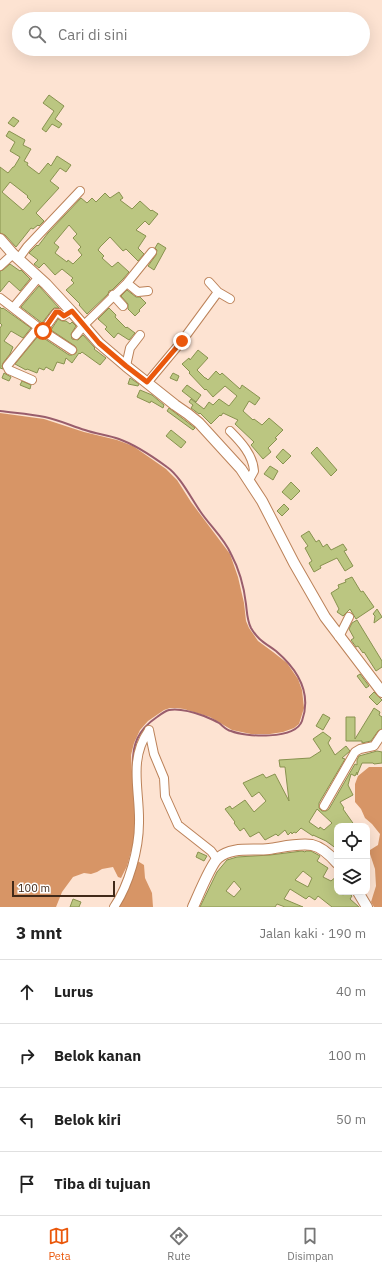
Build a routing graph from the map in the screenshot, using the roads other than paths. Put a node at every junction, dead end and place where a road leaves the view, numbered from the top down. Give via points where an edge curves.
1 (80, 190) dead end
2 (0, 239) edge
3 (152, 252) dead end
4 (16, 256) junction
5 (0, 266) edge
6 (38, 278) junction
7 (209, 282) dead end
8 (127, 283) junction
9 (148, 291) dead end
10 (218, 292) junction
11 (114, 295) junction
12 (0, 298) edge
13 (230, 300) dead end
14 (123, 306) dead end
15 (13, 308) junction
16 (72, 311) junction
17 (84, 325) junction
18 (41, 329) junction
19 (76, 335) dead end
20 (140, 335) dead end
21 (72, 350) dead end
22 (126, 366) junction
23 (32, 380) dead end
24 (147, 382) junction
25 (230, 431) dead end
26 (249, 480) junction
27 (349, 617) dead end
28 (339, 637) junction
29 (382, 692) edge
30 (382, 734) edge
31 (324, 806) dead end
32 (217, 859) junction
33 (334, 860) edge
34 (360, 895) edge
35 (114, 907) edge
36 (193, 907) edge
37 (367, 907) edge

1 - 4 street
2 - 4 street
3 - 8 street
4 - 5 street
4 - 6 street
6 - 15 street
6 - 16 street
7 - 10 street
8 - 9 street via 138,292
8 - 11 street
10 - 13 street
10 - 24 street via 182,341
11 - 14 street
11 - 17 street
12 - 15 street
15 - 18 street
16 - 17 street
16 - 18 street via 64,316 56,312
17 - 19 street
17 - 22 street via 99,343
18 - 21 street
18 - 23 street via 7,366 9,370
20 - 22 street via 130,348
22 - 24 street
24 - 26 street via 199,423
25 - 26 street via 243,444 250,457 254,471
26 - 28 street via 294,563
27 - 28 street
28 - 29 street
30 - 31 street via 374,746 355,752
32 - 33 street via 236,851 307,845 317,847
32 - 35 street via 178,825 165,796 164,778 154,754 149,730 137,758 139,838 132,868
32 - 36 street
34 - 37 street

